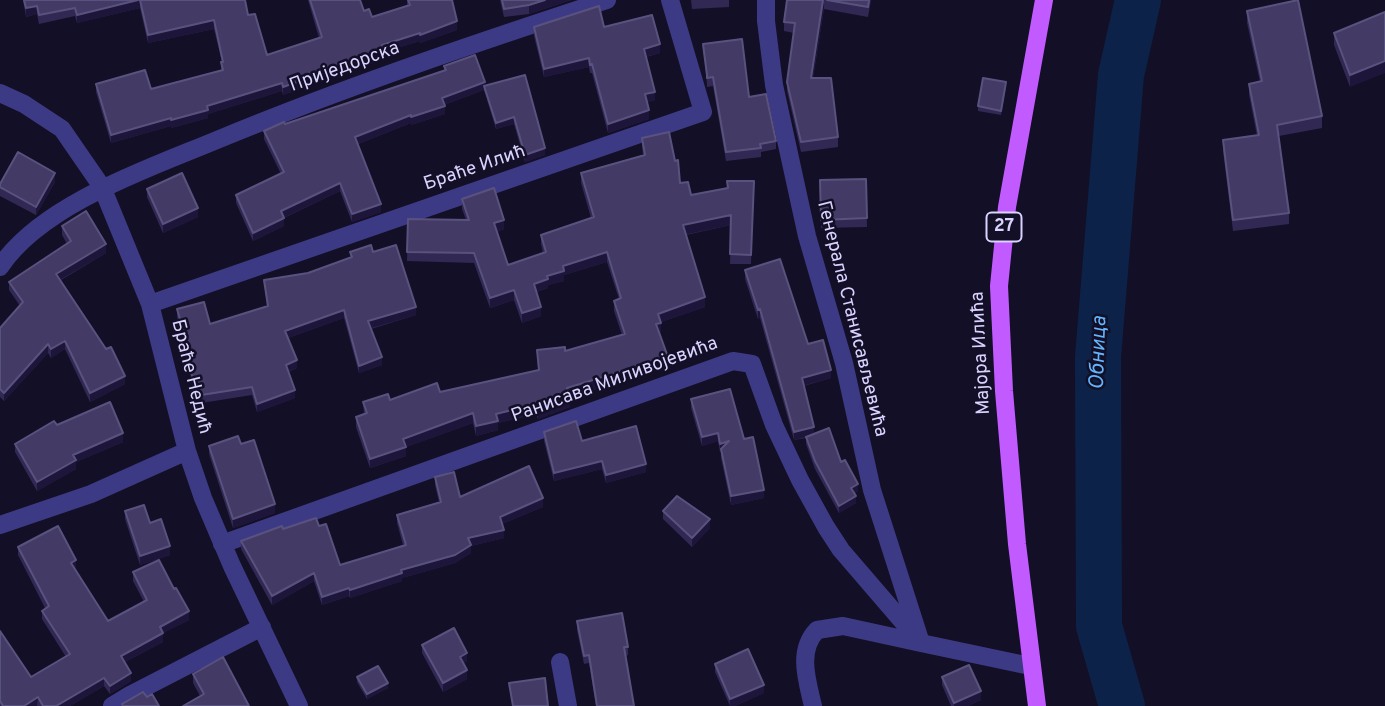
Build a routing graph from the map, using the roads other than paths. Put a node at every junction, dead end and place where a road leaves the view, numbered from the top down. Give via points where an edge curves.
1 (607, 0) edge
2 (670, 0) edge
3 (766, 0) edge
4 (1044, 0) edge
5 (0, 93) edge
6 (102, 187) junction
7 (0, 267) edge
8 (150, 304) junction
9 (187, 451) junction
10 (0, 524) edge
11 (222, 544) junction
12 (262, 627) junction
13 (921, 643) junction
14 (560, 662) dead end
15 (1030, 666) junction
16 (112, 706) edge
17 (299, 706) edge
18 (568, 706) edge
19 (813, 706) edge
20 (1037, 706) edge

1 - 6 street, Приједорска via 462,47
2 - 8 street, Браће Илић via 704,112
3 - 13 street, Генерала Станисављевића via 774,85 807,236 844,363 873,490
4 - 15 main road, Мајора Илића / 27 via 1007,207 999,286 1005,404
5 - 6 street, Браће Недић via 62,130
6 - 7 street, Приједорска via 20,243
6 - 8 street, Браће Недић
8 - 9 street, Браће Недић
9 - 10 street via 91,494
9 - 11 street, Браће Недић
11 - 12 street, Браће Недић
11 - 13 street, Ранисава Миливојевића via 743,361 752,364 795,469 841,550
12 - 16 street
12 - 17 street, Браће Недић
13 - 15 street
13 - 19 street via 843,626 817,629 804,656
14 - 18 street
15 - 20 main road, Мајора Илића / 27

